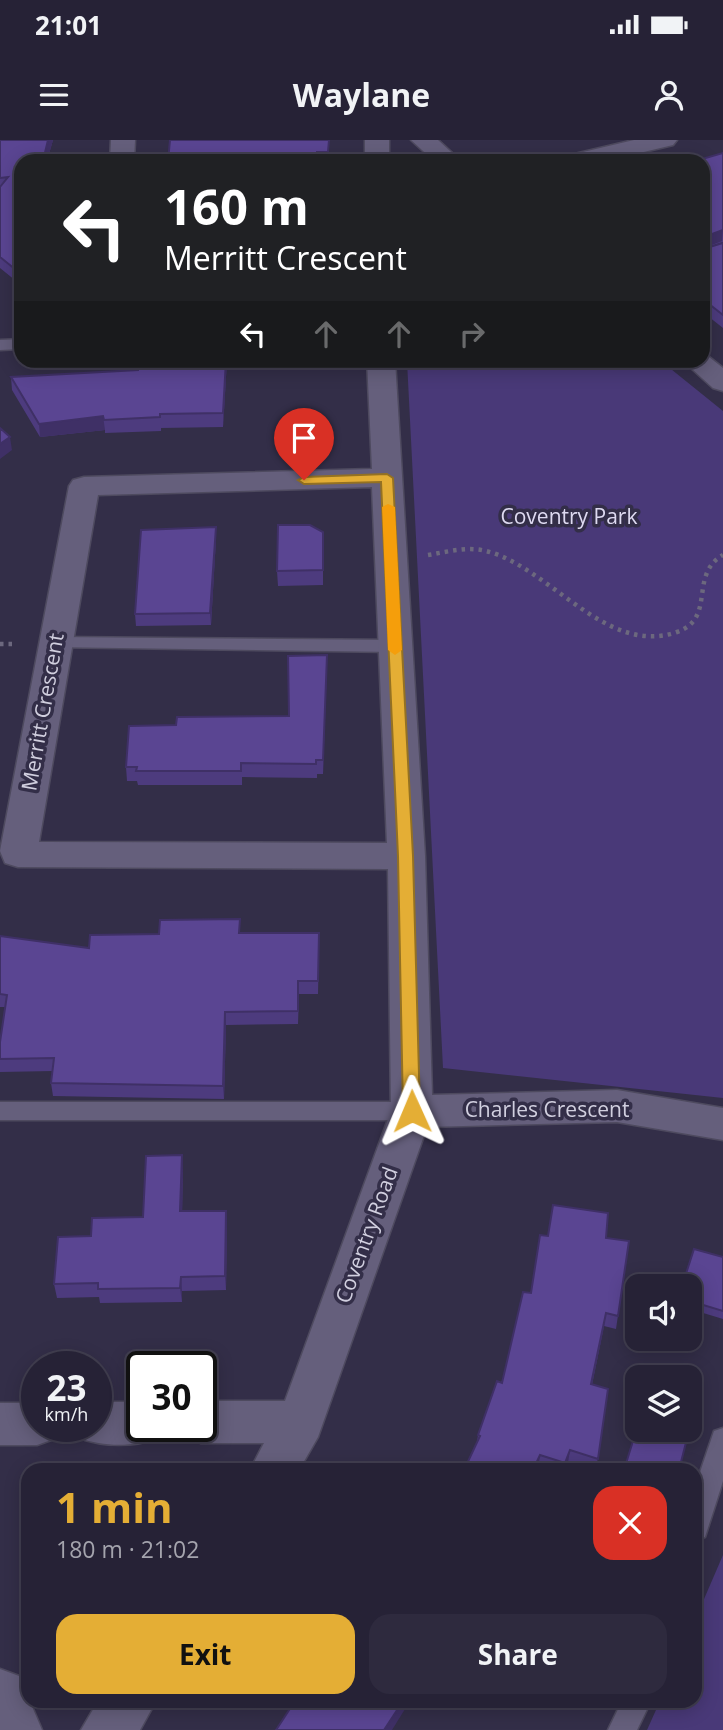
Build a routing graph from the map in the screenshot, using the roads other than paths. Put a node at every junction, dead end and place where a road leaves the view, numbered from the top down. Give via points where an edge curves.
1 (423, 140) edge
2 (666, 140) edge
3 (440, 154) edge
4 (605, 154) edge
5 (381, 368) edge
6 (706, 368) edge
7 (723, 382) edge
8 (387, 478) junction
9 (56, 643) junction
10 (395, 646) junction
11 (406, 856) junction
12 (0, 1111) edge
13 (412, 1111) junction
14 (723, 1124) edge
15 (217, 1422) edge
16 (301, 1422) junction
17 (0, 1424) edge
18 (21, 1424) edge
19 (721, 1451) edge
20 (278, 1463) edge
21 (702, 1507) edge
22 (0, 1694) edge
23 (633, 1708) edge
24 (15, 1730) edge
25 (622, 1730) edge

1 - 3 street
2 - 4 street
5 - 8 street, Coventry Road
6 - 7 street
8 - 9 street, Merritt Crescent via 84,486
8 - 10 street, Coventry Road
9 - 10 lane
9 - 11 street, Merritt Crescent via 18,854
10 - 11 street, Coventry Road
11 - 13 street, Coventry Road
12 - 13 lane
13 - 14 street, Charles Crescent via 617,1106
13 - 16 street, Coventry Road
15 - 16 street
16 - 20 street, Coventry Road
17 - 18 street
19 - 21 lane
22 - 24 street
23 - 25 lane

